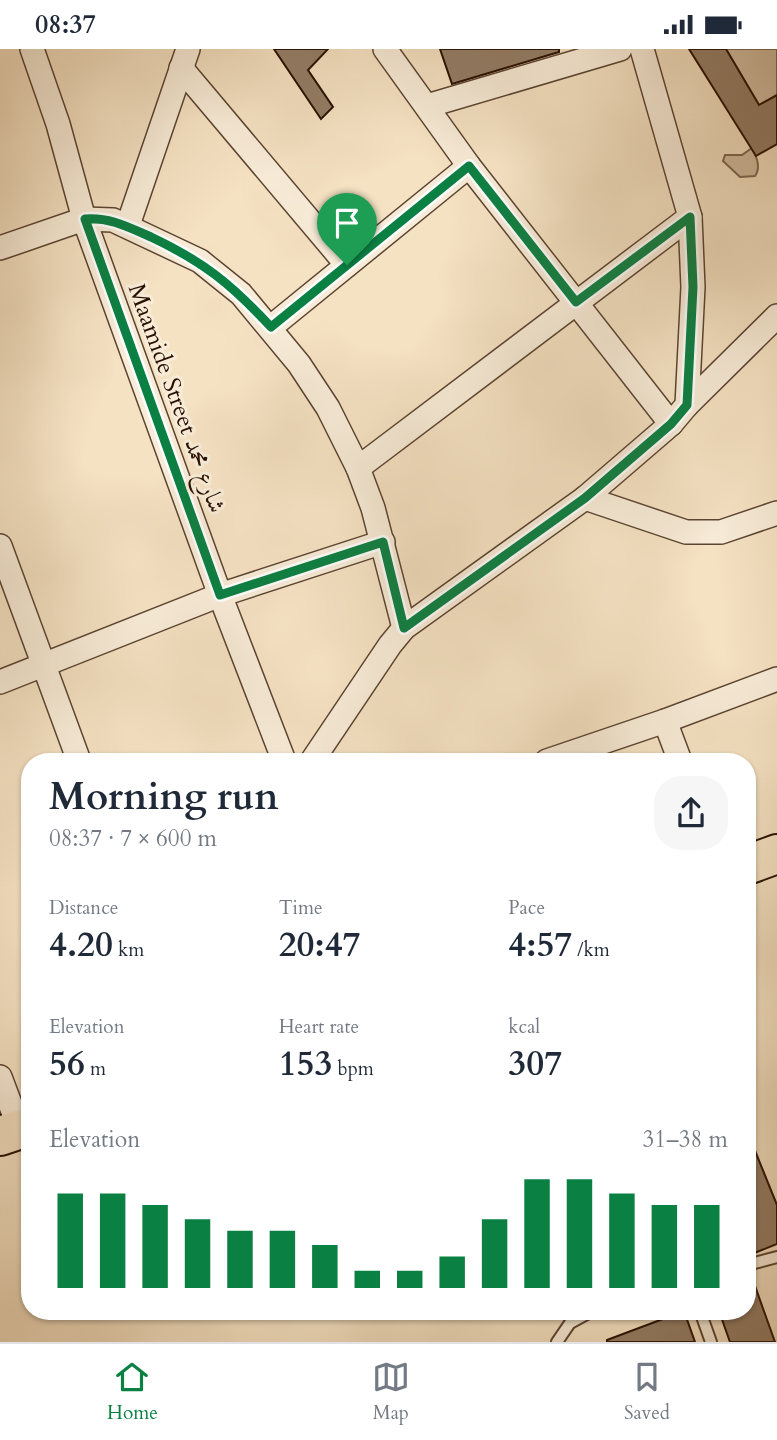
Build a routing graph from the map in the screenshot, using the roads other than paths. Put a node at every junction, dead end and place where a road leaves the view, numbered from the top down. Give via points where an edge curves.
1 (32, 49) edge
2 (384, 49) edge
3 (620, 49) edge
4 (642, 49) edge
5 (184, 59) edge
6 (427, 106) junction
7 (469, 166) junction
8 (690, 217) junction
9 (85, 219) junction
10 (128, 225) junction
11 (0, 248) edge
12 (347, 265) junction
13 (576, 302) junction
14 (777, 316) edge
15 (271, 327) junction
16 (687, 405) junction
17 (671, 424) junction
18 (358, 468) junction
19 (585, 498) junction
20 (777, 513) edge
21 (383, 542) junction
22 (0, 546) edge
23 (220, 595) junction
24 (404, 628) junction
25 (43, 665) junction
26 (777, 679) edge
27 (0, 682) edge
28 (665, 721) junction
29 (76, 753) edge
30 (281, 753) edge
31 (317, 753) edge
32 (571, 753) edge
33 (677, 753) edge
34 (777, 854) edge
35 (756, 862) edge
36 (0, 1077) edge
37 (16, 1131) edge
38 (777, 1257) edge
39 (756, 1263) edge
40 (576, 1320) edge
41 (703, 1320) edge
42 (557, 1342) edge
43 (711, 1342) edge

1 - 9 street, Maamide Street شارع محمد
2 - 6 street
3 - 6 street
4 - 8 street
5 - 10 street
5 - 12 street
6 - 7 street
7 - 12 street
7 - 13 street
8 - 13 street
8 - 16 street via 693,287
9 - 10 street
9 - 11 street
9 - 23 street, Maamide Street شارع محمد
10 - 15 street via 208,267
12 - 15 street
13 - 17 street
13 - 18 street
14 - 16 street
15 - 18 street via 328,408
16 - 17 street
17 - 19 street
18 - 21 street
19 - 20 street via 687,532 722,532
19 - 24 street
21 - 23 street
21 - 24 street
22 - 25 street
23 - 25 street
23 - 30 street, Maamide Street شارع محمد
24 - 31 street
25 - 27 street
25 - 29 street
26 - 28 street
28 - 32 street
28 - 33 street
34 - 35 highway
36 - 37 street
38 - 39 lane
40 - 42 lane
41 - 43 lane

